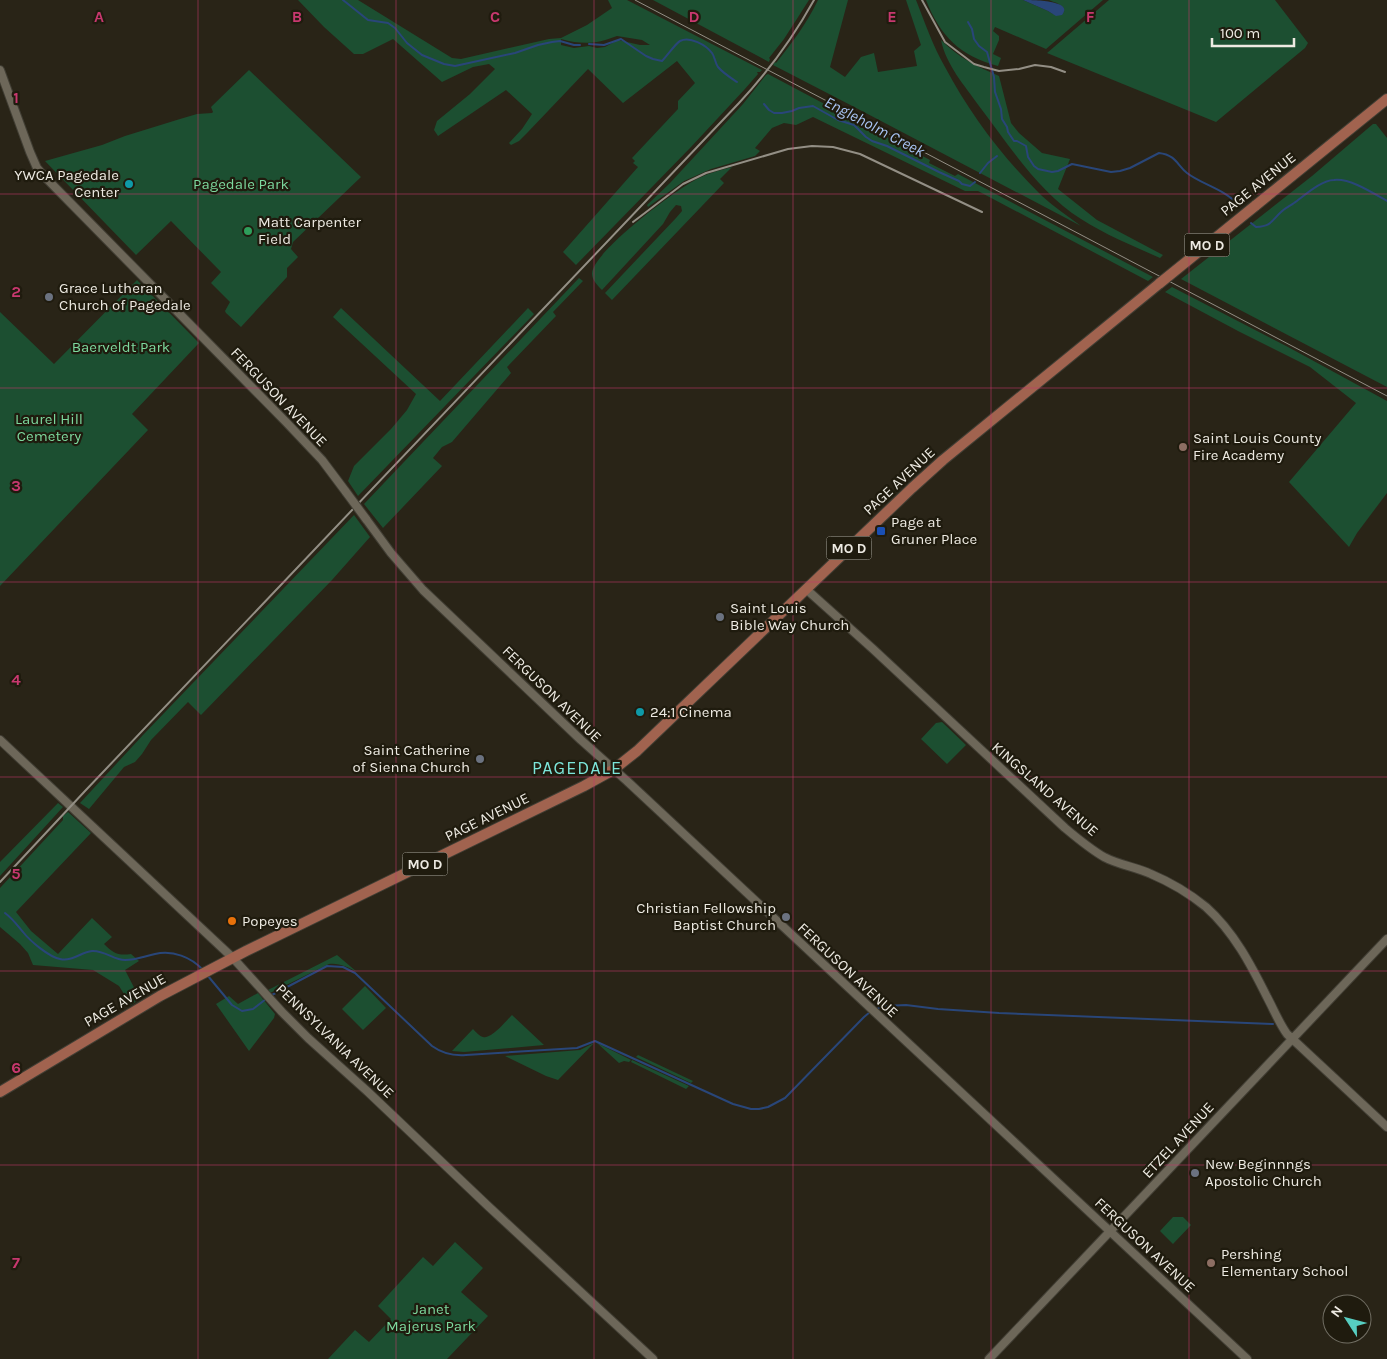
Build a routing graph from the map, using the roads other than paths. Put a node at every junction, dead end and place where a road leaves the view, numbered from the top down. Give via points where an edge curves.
1 (0, 70) edge
2 (1387, 99) edge
3 (806, 589) junction
4 (0, 740) edge
5 (613, 770) junction
6 (1387, 939) edge
7 (232, 958) junction
8 (1292, 1040) junction
9 (0, 1092) edge
10 (1387, 1127) edge
11 (1110, 1231) junction
12 (653, 1359) edge
13 (989, 1359) edge
14 (1247, 1359) edge

1 - 5 street, FERGUSON AVENUE, bridge via 30,152 44,176 322,460 423,590
2 - 3 main road, PAGE AVENUE / MO D, bridge via 958,448
3 - 5 main road, PAGE AVENUE / MO D
3 - 8 street, KINGSLAND AVENUE via 1064,828 1104,857 1151,874 1205,907 1231,934 1247,957
4 - 7 street, PENNSYLVANIA AVENUE
5 - 7 main road, PAGE AVENUE / MO D
5 - 11 street, FERGUSON AVENUE
6 - 8 street, ETZEL AVENUE
7 - 9 main road, PAGE AVENUE / MO D via 160,996
7 - 12 street, PENNSYLVANIA AVENUE via 308,1038
8 - 10 street, KINGSLAND AVENUE
8 - 11 street, ETZEL AVENUE
11 - 13 street, ETZEL AVENUE
11 - 14 street, FERGUSON AVENUE

